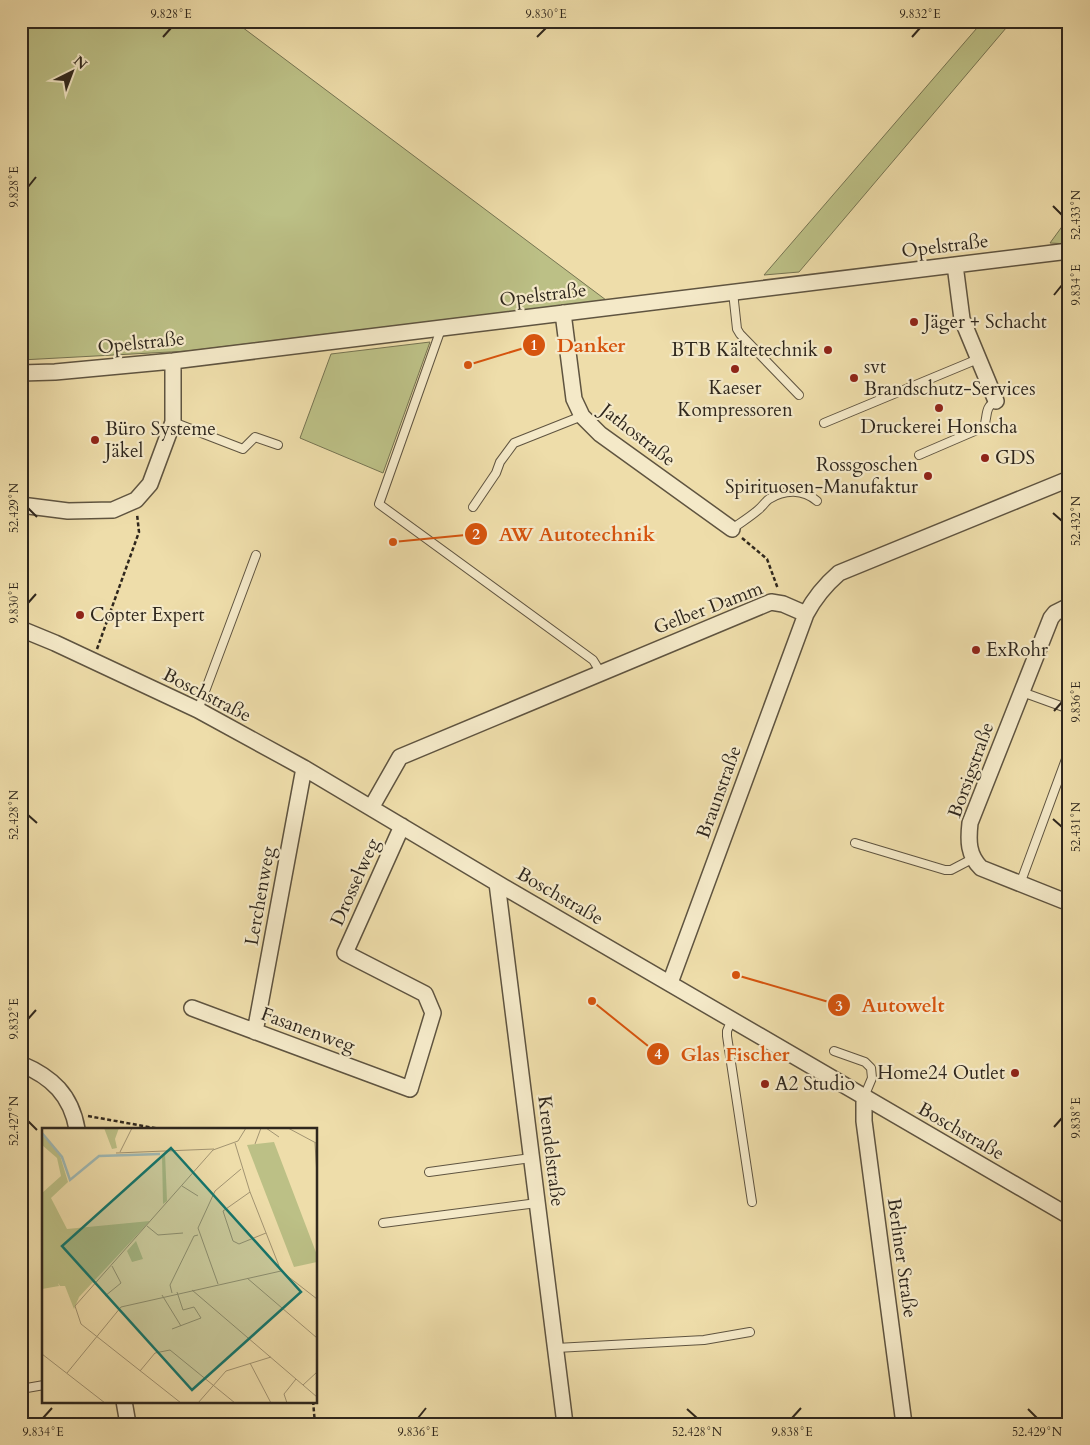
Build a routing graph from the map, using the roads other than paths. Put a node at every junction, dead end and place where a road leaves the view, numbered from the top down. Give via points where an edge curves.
1 (1069, 251) edge
2 (955, 265) junction
3 (733, 292) junction
4 (563, 313) junction
5 (441, 329) junction
6 (978, 359) junction
7 (173, 361) junction
8 (21, 373) edge
9 (800, 394) dead end
10 (996, 401) joint
11 (582, 416) junction
12 (173, 422) junction
13 (824, 423) dead end
14 (278, 445) dead end
15 (919, 455) dead end
16 (1069, 479) edge
17 (817, 501) dead end
18 (21, 505) edge
19 (473, 507) dead end
20 (732, 529) joint
21 (256, 555) dead end
22 (1069, 606) edge
23 (806, 614) junction
24 (21, 629) edge
25 (601, 673) junction
26 (1022, 692) junction
27 (1069, 709) edge
28 (198, 710) junction
29 (1069, 751) edge
30 (304, 768) junction
31 (371, 808) junction
32 (402, 826) junction
33 (855, 843) dead end
34 (972, 859) junction
35 (497, 883) junction
36 (1020, 884) junction
37 (1069, 903) edge
38 (670, 983) junction
39 (192, 1008) dead end
40 (732, 1019) junction
41 (255, 1032) junction
42 (834, 1051) dead end
43 (21, 1064) edge
44 (410, 1089) joint
45 (864, 1097) junction
46 (77, 1128) edge
47 (531, 1158) junction
48 (430, 1172) dead end
49 (752, 1202) dead end
50 (537, 1203) junction
51 (1069, 1216) edge
52 (383, 1223) dead end
53 (750, 1332) dead end
54 (556, 1348) junction
55 (42, 1386) edge
56 (21, 1389) edge
57 (124, 1402) edge
58 (128, 1424) edge
59 (566, 1424) edge
60 (904, 1424) edge

1 - 2 street, Opelstraße
2 - 3 street, Opelstraße
2 - 6 street via 962,319
3 - 4 street, Opelstraße
3 - 9 lane via 740,334
4 - 5 street, Opelstraße
4 - 11 street, Jathostraße via 574,399
5 - 7 street, Opelstraße
5 - 25 lane via 379,504 594,660
6 - 10 street
6 - 13 lane
7 - 8 street, Opelstraße
7 - 12 street
10 - 15 lane via 987,410 984,427
11 - 19 lane via 514,443
11 - 20 street, Jathostraße via 600,434
12 - 14 lane via 243,448 255,437
12 - 18 street via 150,484 136,500 113,510 68,511
16 - 23 street via 839,573 822,588
17 - 20 lane via 806,493 786,492 769,499
21 - 28 lane
22 - 26 street, Borsigstraße via 1051,618
23 - 25 street, Gelber Damm via 771,602
23 - 38 street, Braunstraße
24 - 28 street, Boschstraße
25 - 31 street, Gelber Damm via 400,757
26 - 27 lane
26 - 34 street, Borsigstraße via 970,823
28 - 30 street, Boschstraße
29 - 36 lane
30 - 31 street, Boschstraße
30 - 41 street, Lerchenweg
31 - 32 street, Boschstraße
32 - 35 street, Boschstraße
32 - 44 street, Drosselweg via 345,953 425,994 433,1013
33 - 34 lane via 945,870
34 - 36 street via 981,868
35 - 38 street, Boschstraße
35 - 47 street, Krendelstraße
36 - 37 street
38 - 40 street, Boschstraße
39 - 41 street, Fasanenweg
40 - 45 street, Boschstraße
40 - 49 lane via 727,1036
41 - 44 street, Fasanenweg
42 - 45 lane via 865,1062 871,1068 872,1078
43 - 46 street via 56,1086 74,1113
45 - 51 street, Boschstraße
45 - 60 street, Berliner Straße via 864,1121
47 - 48 lane
47 - 50 street, Krendelstraße
50 - 52 lane
50 - 54 street, Krendelstraße
53 - 54 lane via 704,1340
54 - 59 street, Krendelstraße
55 - 56 lane
57 - 58 street

